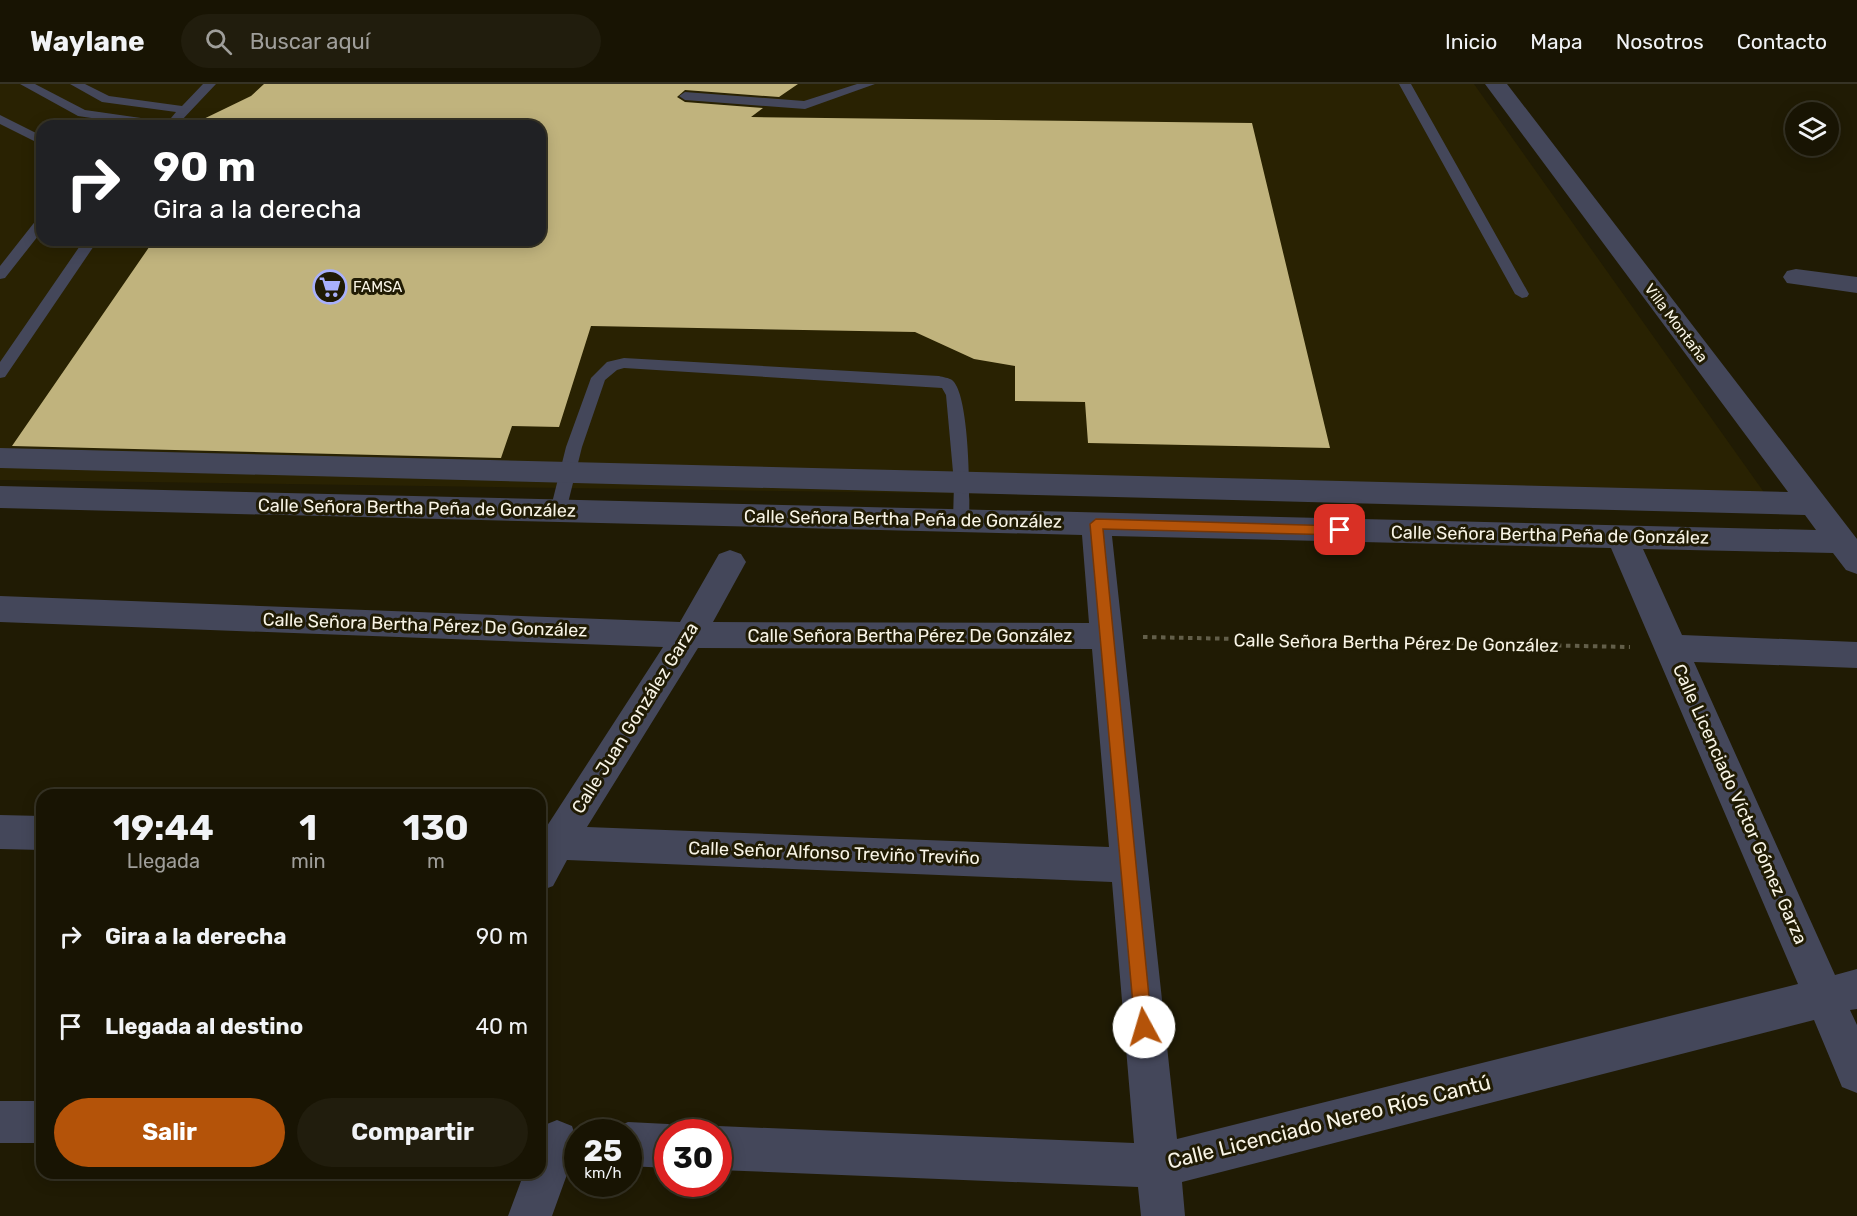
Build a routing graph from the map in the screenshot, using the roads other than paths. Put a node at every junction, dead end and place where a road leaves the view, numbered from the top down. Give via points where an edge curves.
1 (26, 84) edge
2 (76, 84) edge
3 (210, 84) edge
4 (869, 84) edge
5 (1405, 84) edge
6 (1496, 84) edge
7 (685, 96) dead end
8 (185, 110) junction
9 (0, 119) edge
10 (129, 120) edge
11 (175, 120) edge
12 (36, 138) edge
13 (36, 230) edge
14 (87, 246) edge
15 (0, 275) edge
16 (1796, 278) dead end
17 (1857, 285) edge
18 (1522, 294) dead end
19 (0, 373) edge
20 (0, 458) edge
21 (568, 473) junction
22 (962, 483) junction
23 (1427, 495) junction
24 (0, 497) edge
25 (1811, 504) junction
26 (558, 511) junction
27 (961, 521) junction
28 (1096, 524) junction
29 (1437, 533) junction
30 (1622, 537) junction
31 (1849, 552) edge
32 (730, 562) dead end
33 (0, 609) edge
34 (689, 635) junction
35 (1106, 636) junction
36 (1672, 648) junction
37 (1857, 655) edge
38 (0, 832) edge
39 (36, 833) edge
40 (548, 842) edge
41 (1127, 865) junction
42 (1841, 992) edge
43 (1857, 1072) edge
44 (0, 1122) edge
45 (36, 1122) edge
46 (558, 1141) edge
47 (732, 1149) edge
48 (1158, 1166) junction
49 (546, 1173) edge
50 (544, 1179) edge
51 (530, 1216) edge
52 (1163, 1216) edge

1 - 10 lane via 82,113
2 - 8 lane via 106,99
3 - 8 lane
4 - 7 lane via 805,105
5 - 18 lane
6 - 25 street, Villa Montaña
8 - 11 lane
9 - 12 lane
13 - 15 lane
14 - 19 lane
16 - 17 street
20 - 21 street, Calle Señora Bertha Peña de González
21 - 22 street, Calle Señora Bertha Peña de González
21 - 22 lane via 598,378 604,371 624,363 939,381 947,384 954,395
21 - 26 lane
22 - 23 street, Calle Señora Bertha Peña de González
22 - 27 lane
23 - 25 street, Calle Señora Bertha Peña de González
23 - 29 street
24 - 26 street, Calle Señora Bertha Peña de González
25 - 31 street, Villa Montaña
26 - 27 street, Calle Señora Bertha Peña de González
27 - 28 street, Calle Señora Bertha Peña de González
28 - 29 street, Calle Señora Bertha Peña de González
28 - 35 street
29 - 30 street, Calle Señora Bertha Peña de González
30 - 31 street, Calle Señora Bertha Peña de González
30 - 36 street, Calle Licenciado Víctor Gómez Garza
32 - 34 street, Calle Juan González Garza
33 - 34 street, Calle Señora Bertha Pérez De González
34 - 35 street, Calle Señora Bertha Pérez De González
34 - 40 street, Calle Juan González Garza
35 - 41 street
36 - 37 street
36 - 42 street, Calle Licenciado Víctor Gómez Garza
38 - 39 street
40 - 41 street, Calle Señor Alfonso Treviño Treviño
41 - 48 street
42 - 43 street, Calle Licenciado Víctor Gómez Garza
42 - 48 street, Calle Licenciado Nereo Ríos Cantú
44 - 45 street
46 - 49 street
47 - 48 street, Calle Licenciado Nereo Ríos Cantú
48 - 52 street
50 - 51 street

